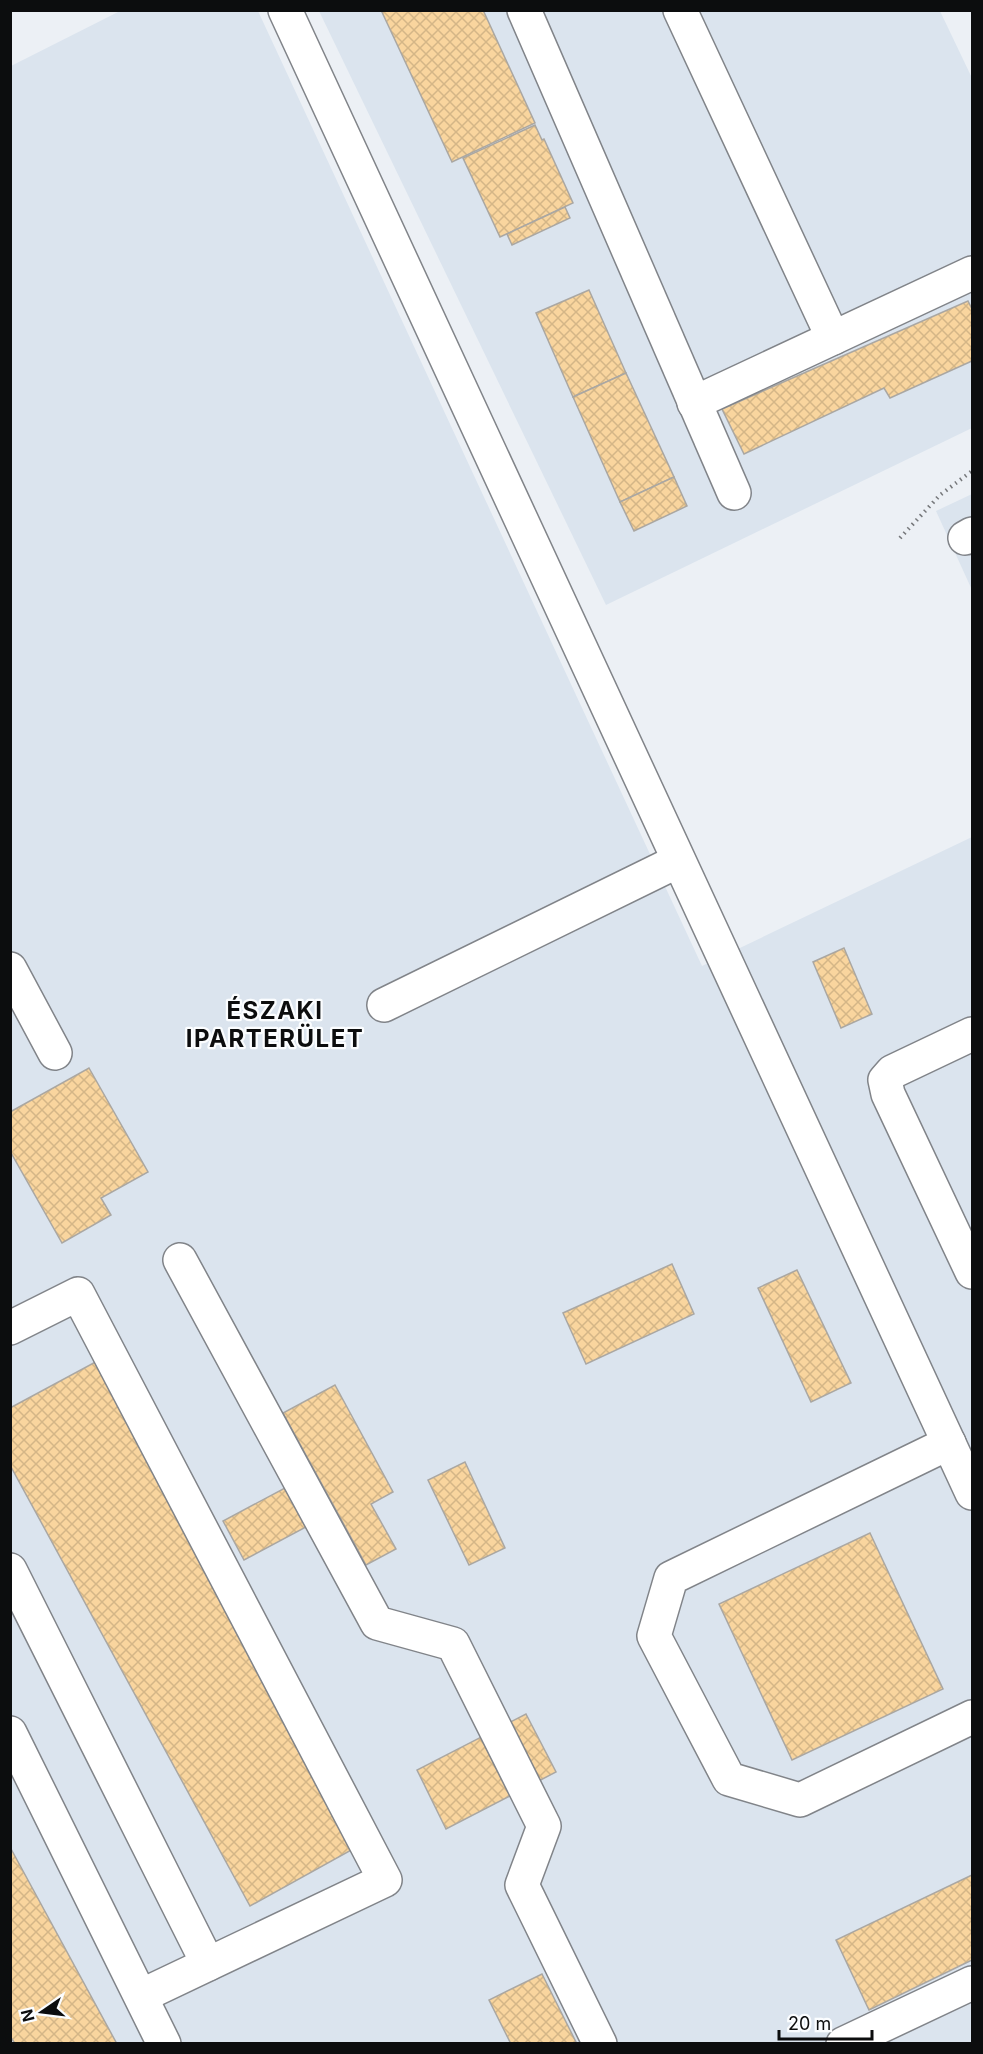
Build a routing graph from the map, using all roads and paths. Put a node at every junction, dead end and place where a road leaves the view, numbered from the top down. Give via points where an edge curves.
1 (285, 10) edge
2 (524, 10) edge
3 (680, 10) edge
4 (972, 273) edge
5 (833, 338) junction
6 (694, 402) junction
7 (972, 471) edge
8 (734, 492) dead end
9 (900, 538) dead end
10 (678, 861) junction
11 (10, 969) edge
12 (384, 1005) dead end
13 (972, 1034) edge
14 (55, 1053) dead end
15 (180, 1260) dead end
16 (972, 1272) edge
17 (10, 1328) edge
18 (949, 1443) junction
19 (972, 1493) edge
20 (10, 1570) edge
21 (972, 1717) edge
22 (10, 1733) edge
23 (208, 1964) junction
24 (972, 1983) edge
25 (141, 1996) junction
26 (164, 2043) edge
27 (600, 2043) edge
28 (843, 2043) edge

1 - 10 lane
2 - 6 lane
3 - 5 lane
4 - 5 lane
5 - 6 lane
6 - 8 lane
7 - 9 path via 940,495
10 - 12 lane
10 - 18 lane
11 - 14 lane
13 - 16 lane via 892,1072 885,1080 888,1094
15 - 27 lane via 377,1623 453,1644 543,1826 522,1885
17 - 23 lane via 78,1294 385,1880
18 - 19 lane
18 - 21 lane via 671,1578 654,1636 729,1779 801,1800
20 - 23 lane
22 - 25 lane
23 - 25 lane
24 - 28 lane
25 - 26 lane

